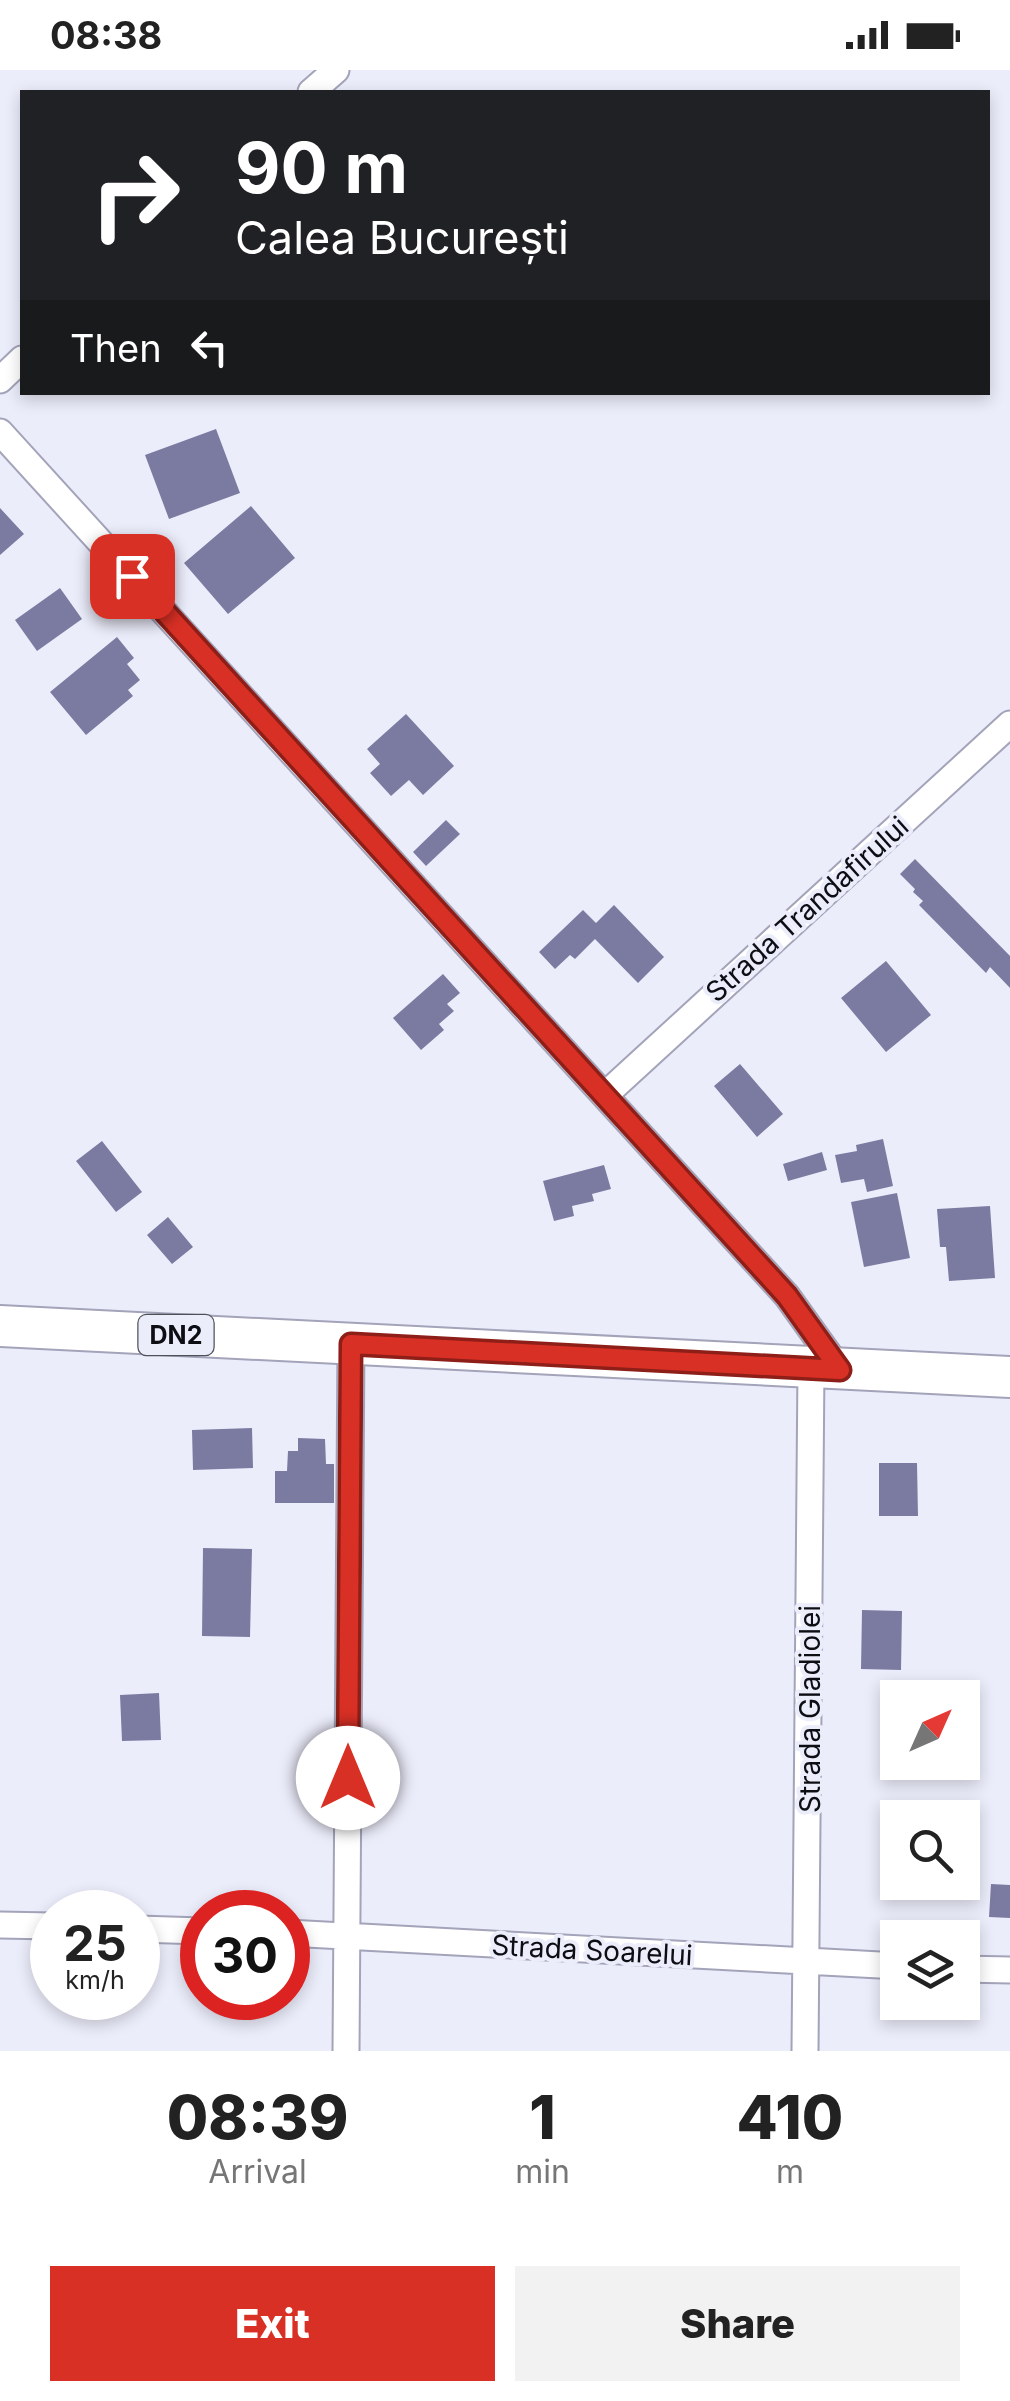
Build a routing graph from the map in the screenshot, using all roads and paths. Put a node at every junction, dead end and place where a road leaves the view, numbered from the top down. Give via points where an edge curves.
1 (336, 70) edge
2 (313, 90) edge
3 (20, 361) edge
4 (0, 380) edge
5 (0, 432) edge
6 (1010, 724) edge
7 (605, 1094) junction
8 (0, 1326) edge
9 (351, 1344) junction
10 (826, 1368) junction
11 (1010, 1376) edge
12 (0, 1925) edge
13 (30, 1926) edge
14 (310, 1934) edge
15 (346, 1935) junction
16 (808, 1963) junction
17 (880, 1965) edge
18 (980, 1969) edge
19 (1010, 1970) edge
20 (346, 2051) edge
21 (806, 2051) edge

1 - 2 street
3 - 4 street
5 - 7 street
6 - 7 street, Strada Trandafirului
7 - 10 street via 787,1296
8 - 9 main road, DN2
9 - 10 main road, DN2
9 - 15 street
10 - 11 main road, DN2
10 - 16 street, Strada Gladiolei
12 - 13 street
14 - 15 street, Strada Soarelui
15 - 16 street, Strada Soarelui
15 - 20 street
16 - 17 street, Strada Soarelui
16 - 21 street, Strada Gladiolei
18 - 19 street

